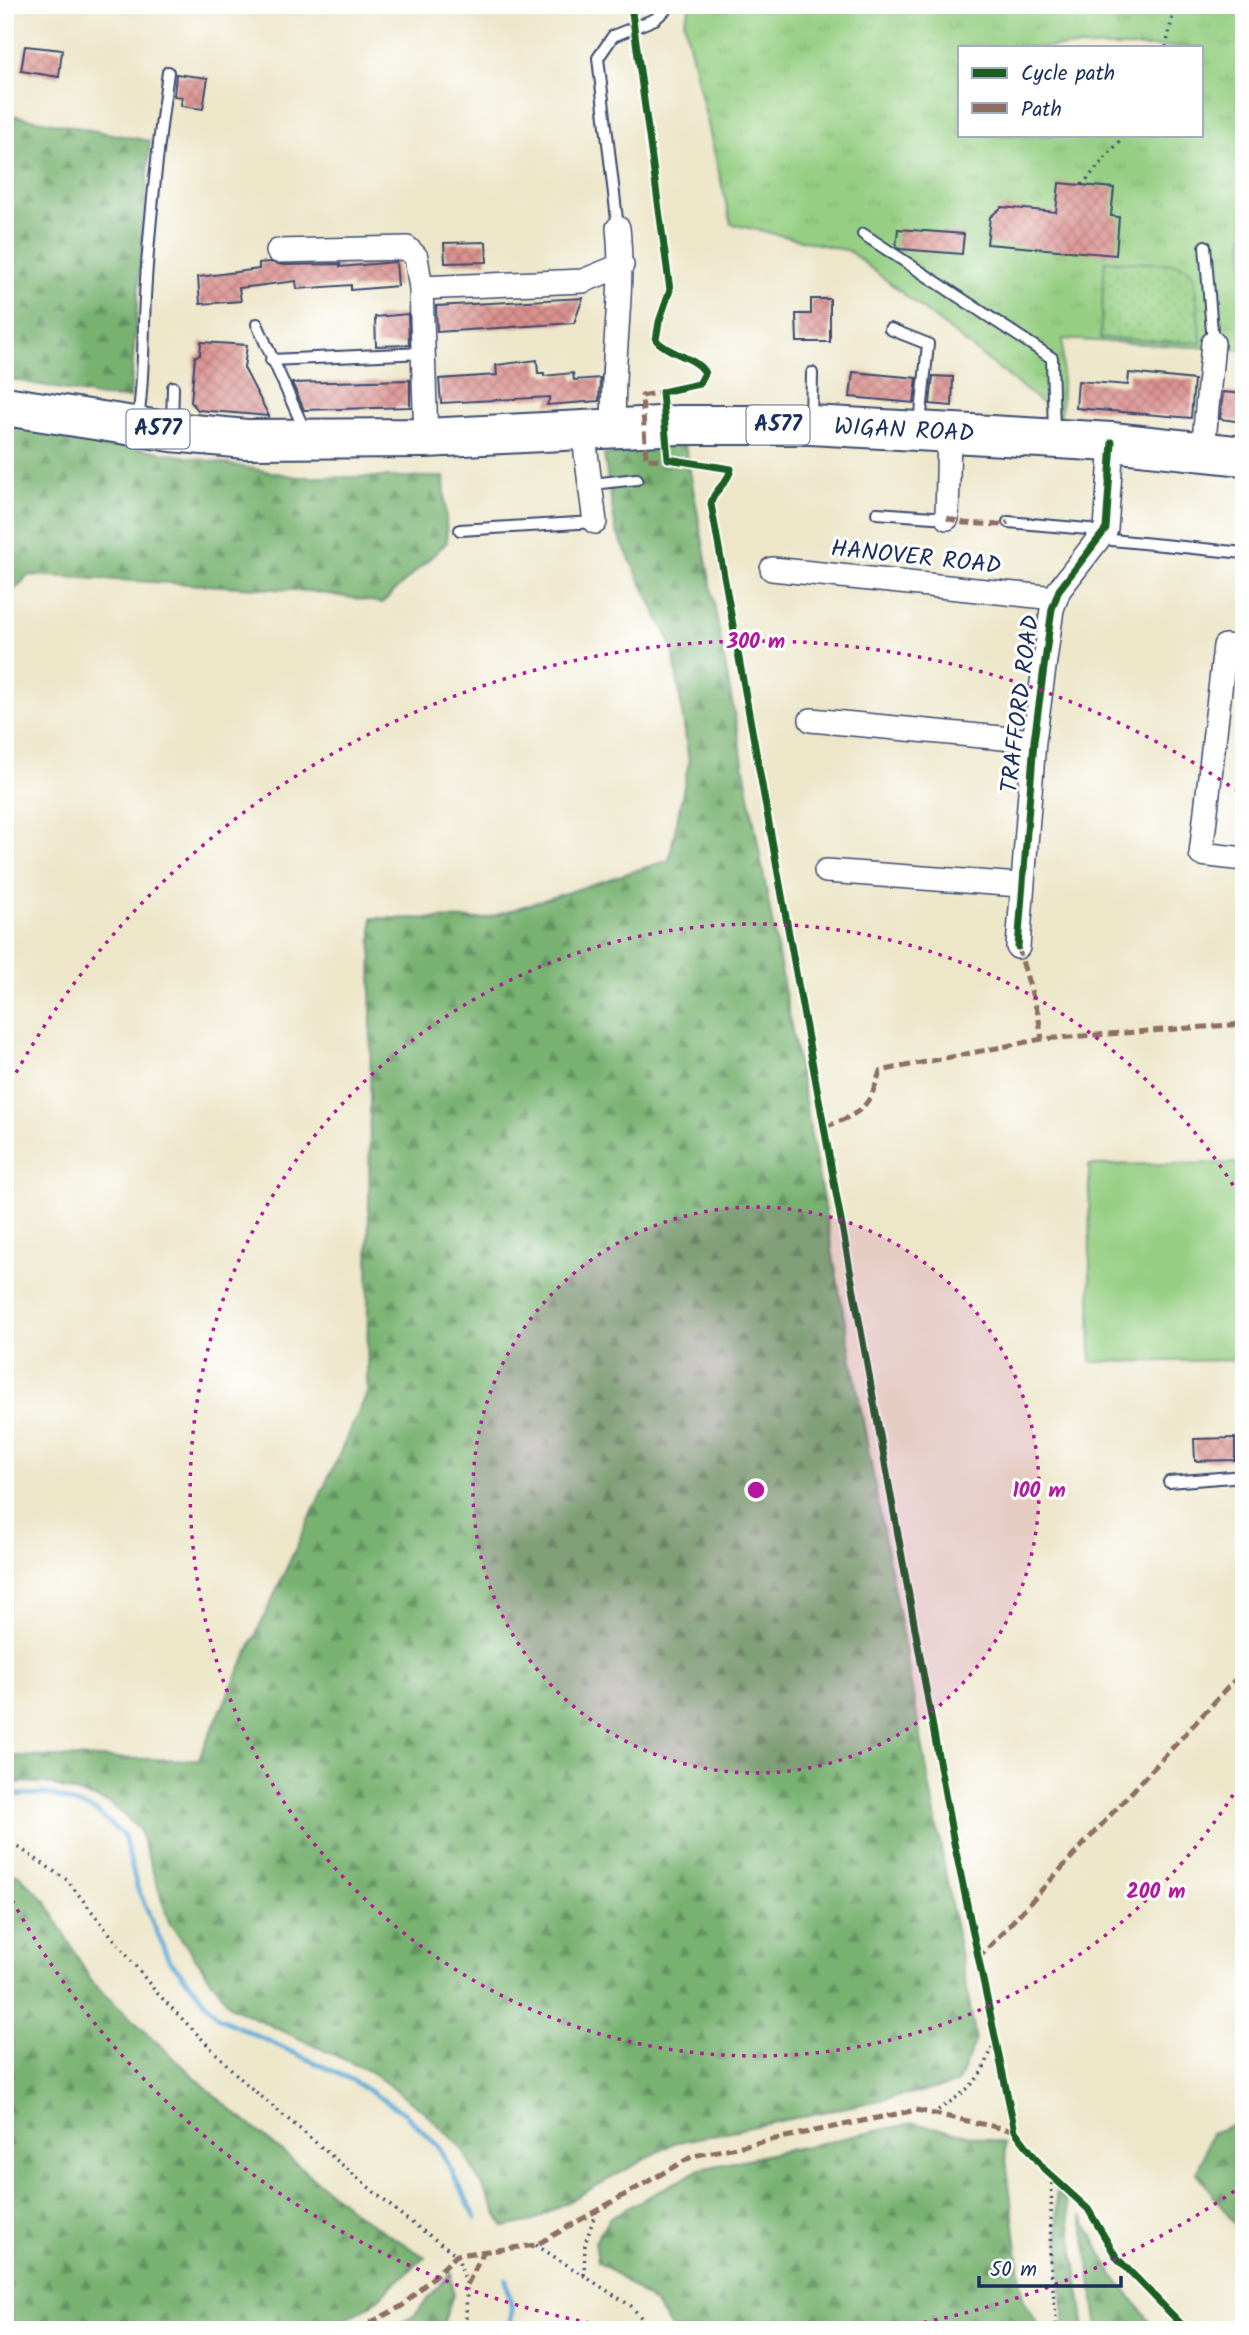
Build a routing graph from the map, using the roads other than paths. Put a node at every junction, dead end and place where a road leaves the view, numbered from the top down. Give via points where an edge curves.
1 (671, 5) edge
2 (168, 72) dead end
3 (618, 228) joint
4 (863, 234) dead end
5 (1205, 246) dead end
6 (278, 251) dead end
7 (622, 265) junction
8 (421, 288) junction
9 (257, 324) dead end
10 (890, 329) dead end
11 (1213, 343) joint
12 (423, 353) junction
13 (271, 360) junction
14 (812, 373) dead end
15 (173, 387) dead end
16 (5, 406) edge
17 (811, 425) junction
18 (155, 429) junction
19 (598, 429) junction
20 (934, 432) junction
21 (426, 438) junction
22 (312, 440) junction
23 (1054, 440) junction
24 (1112, 442) junction
25 (1203, 451) junction
26 (1244, 456) edge
27 (637, 479) dead end
28 (592, 484) junction
29 (877, 513) dead end
30 (947, 518) joint
31 (595, 522) joint
32 (1007, 522) dead end
33 (460, 530) dead end
34 (1103, 536) junction
35 (1244, 553) edge
36 (771, 566) dead end
37 (1055, 598) junction
38 (1244, 648) edge
39 (811, 721) dead end
40 (1034, 741) junction
41 (1244, 859) edge
42 (826, 873) dead end
43 (1020, 885) junction
44 (1018, 947) dead end
45 (1244, 1476) edge
46 (1169, 1482) dead end

1 - 3 lane via 655,19 613,36 598,58
2 - 18 lane via 150,233 143,382
3 - 7 street
4 - 23 lane via 1052,358
5 - 11 lane
6 - 8 street via 407,248 416,257
7 - 8 street via 583,281
7 - 19 street
8 - 12 street
9 - 13 lane
10 - 20 lane via 928,344
11 - 25 street
12 - 13 lane
12 - 21 street
13 - 22 lane via 298,421
14 - 17 lane
15 - 18 lane
16 - 18 highway, A577
17 - 19 highway, WIGAN ROAD / A577
17 - 20 highway, WIGAN ROAD / A577
18 - 22 highway, A577 via 246,439
19 - 21 highway, WIGAN ROAD / A577
19 - 28 street
20 - 23 highway, WIGAN ROAD / A577
20 - 30 street
21 - 22 highway, WIGAN ROAD / A577
23 - 24 highway, WIGAN ROAD / A577
24 - 25 highway, WIGAN ROAD / A577
24 - 34 street, TRAFFORD ROAD via 1108,522
25 - 26 highway, WIGAN ROAD / A577
27 - 28 lane
28 - 31 street
29 - 30 lane
31 - 33 lane
32 - 34 lane via 1088,528
34 - 35 lane
34 - 37 street, TRAFFORD ROAD
36 - 37 street, HANOVER ROAD
37 - 40 street, TRAFFORD ROAD
38 - 41 street via 1225,646 1201,854
39 - 40 street
40 - 43 street, TRAFFORD ROAD
42 - 43 street
43 - 44 street, TRAFFORD ROAD
45 - 46 lane

